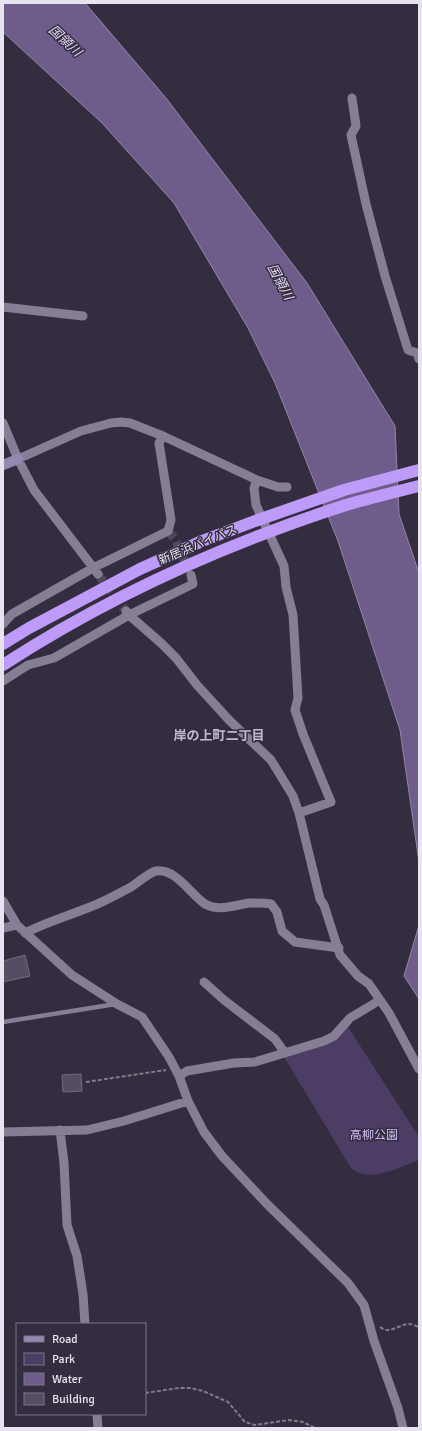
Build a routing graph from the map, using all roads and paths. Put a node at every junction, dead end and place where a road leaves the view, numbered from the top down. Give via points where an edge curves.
1 (352, 98) dead end
2 (3, 307) edge
3 (83, 316) dead end
4 (419, 359) edge
5 (3, 423) edge
6 (163, 436) junction
7 (18, 459) junction
8 (3, 465) edge
9 (419, 470) edge
10 (257, 480) junction
11 (419, 486) edge
12 (287, 487) dead end
13 (95, 571) junction
14 (191, 575) dead end
15 (127, 613) junction
16 (3, 624) edge
17 (3, 644) edge
18 (3, 665) edge
19 (3, 681) edge
20 (299, 813) junction
21 (3, 901) edge
22 (17, 925) junction
23 (3, 928) edge
24 (25, 933) junction
25 (339, 948) junction
26 (204, 982) dead end
27 (380, 1000) junction
28 (117, 1004) junction
29 (3, 1022) edge
30 (285, 1053) junction
31 (419, 1069) edge
32 (178, 1073) junction
33 (86, 1082) dead end
34 (188, 1101) junction
35 (60, 1130) junction
36 (3, 1132) edge
37 (368, 1321) junction
38 (85, 1323) edge
39 (419, 1327) edge
40 (146, 1393) edge
41 (97, 1415) edge
42 (98, 1428) edge
43 (315, 1428) edge
44 (403, 1428) edge

1 - 4 street via 356,126 351,135 366,204 408,350 417,353
2 - 3 street
5 - 7 street
6 - 7 street via 121,422 81,431
6 - 10 street
6 - 13 street via 159,443 171,520 168,531
7 - 8 street
7 - 13 street via 34,490
9 - 17 highway, 新居浜バイパス via 344,490 202,541 140,569
10 - 12 street via 278,487
10 - 20 street via 254,488 256,505 284,566 293,616 298,698 295,710 332,802
11 - 18 highway, 新居浜バイパス via 347,505 206,556 146,584 35,644
13 - 16 street via 12,614
14 - 15 street via 193,584
15 - 19 street via 54,658 28,665
15 - 20 street via 161,642 229,720 271,760 293,796
20 - 25 street via 320,898
21 - 22 street
22 - 23 street
22 - 24 street
24 - 25 street via 91,907 155,871 160,871 181,882 205,904 216,908 230,908 248,903 271,904 277,912 282,931 295,942
24 - 28 street via 72,975
25 - 27 street via 340,955 369,984
26 - 30 street via 275,1039
27 - 30 street via 350,1018 334,1036
27 - 31 street
28 - 29 lane
28 - 32 street via 142,1017
30 - 32 street via 255,1062
32 - 33 path
32 - 34 street
34 - 35 street via 87,1130
34 - 37 street via 204,1132 222,1156 348,1283 364,1305
35 - 36 street
35 - 38 street via 67,1225 77,1256
37 - 39 path via 384,1330 408,1323
37 - 44 street
40 - 43 path via 190,1388 228,1402 245,1422 255,1425 288,1420 303,1422
41 - 42 street

